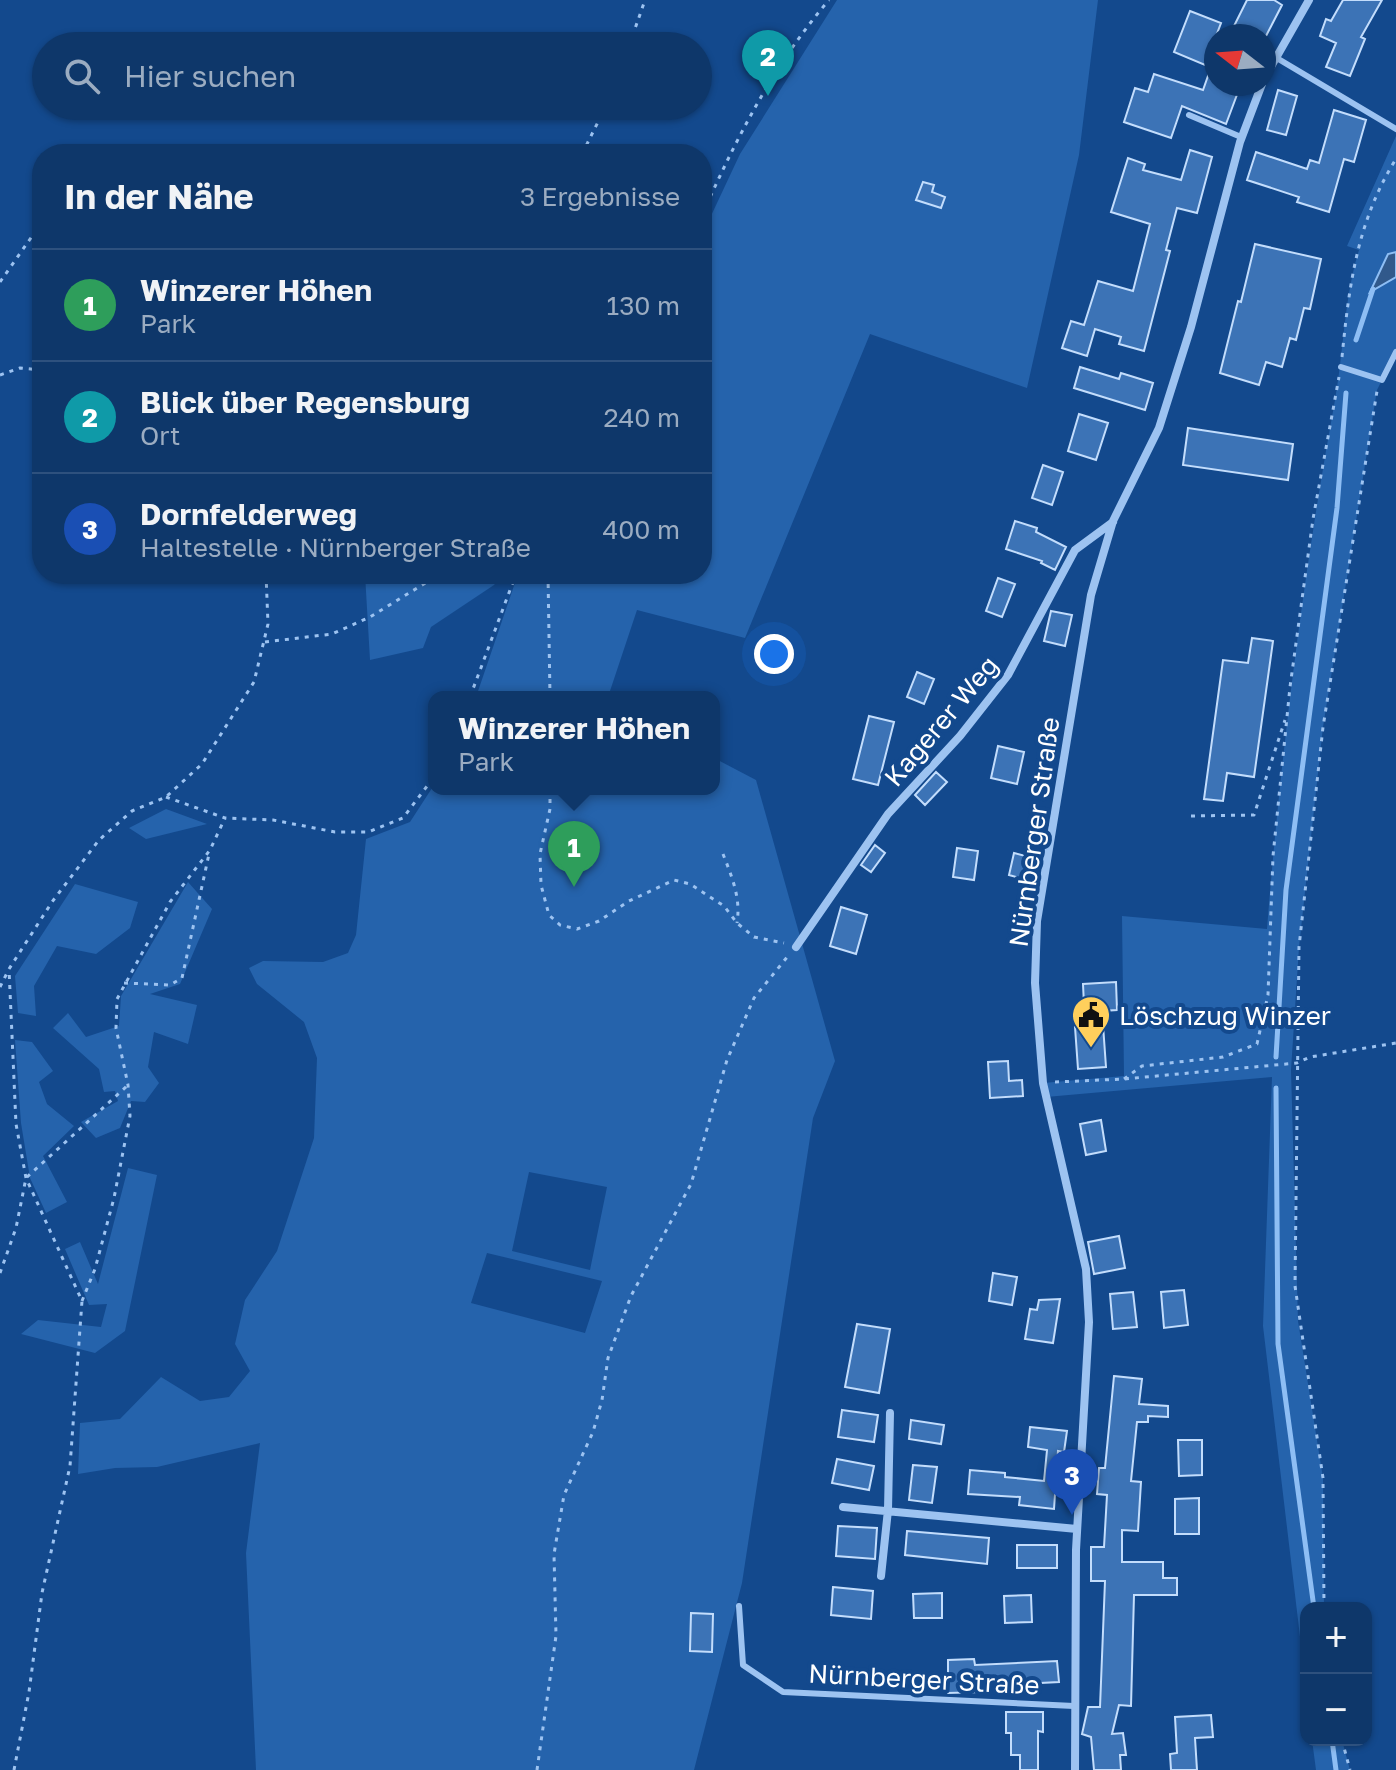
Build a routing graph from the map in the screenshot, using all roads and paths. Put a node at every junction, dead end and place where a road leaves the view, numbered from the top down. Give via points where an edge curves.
1 (634, 0) edge
2 (645, 0) edge
3 (829, 0) edge
4 (1309, 0) edge
5 (642, 5) junction
6 (633, 32) edge
7 (1276, 55) edge
8 (1276, 58) edge
9 (1256, 96) edge
10 (1189, 115) dead end
11 (599, 120) edge
12 (1396, 129) edge
13 (1241, 137) junction
14 (587, 144) edge
15 (1396, 159) edge
16 (712, 195) edge
17 (32, 236) edge
18 (0, 282) edge
19 (1396, 352) edge
20 (1341, 367) junction
21 (32, 369) edge
22 (0, 375) edge
23 (1382, 380) junction
24 (1113, 521) junction
25 (266, 584) edge
26 (424, 584) edge
27 (512, 584) edge
28 (548, 584) edge
29 (265, 642) junction
30 (472, 691) edge
31 (550, 691) edge
32 (1288, 713) junction
33 (428, 785) edge
34 (550, 795) edge
35 (166, 797) junction
36 (1191, 816) dead end
37 (225, 818) junction
38 (210, 850) junction
39 (723, 854) dead end
40 (737, 923) junction
41 (796, 947) junction
42 (9, 969) junction
43 (124, 983) junction
44 (0, 987) edge
45 (1396, 1043) edge
46 (1297, 1063) junction
47 (1124, 1079) junction
48 (1043, 1083) junction
49 (128, 1085) junction
50 (26, 1178) junction
51 (0, 1273) edge
52 (82, 1301) junction
53 (890, 1413) dead end
54 (843, 1507) dead end
55 (888, 1510) junction
56 (1077, 1529) junction
57 (881, 1576) dead end
58 (1324, 1602) edge
59 (739, 1606) dead end
60 (1074, 1706) junction
61 (1344, 1746) edge
62 (14, 1770) edge
63 (537, 1770) edge
64 (1075, 1770) edge
65 (1350, 1770) edge

1 - 5 path
2 - 5 path
3 - 16 path via 765,87
4 - 7 street, Nürnberger Straße
5 - 6 path
8 - 12 lane
9 - 13 street, Nürnberger Straße
10 - 13 lane
11 - 14 path
13 - 24 street, Nürnberger Straße via 1159,428
15 - 20 path via 1377,189 1350,278
17 - 18 path
19 - 23 lane
20 - 23 lane
20 - 32 path via 1313,519
21 - 22 path
23 - 46 path via 1364,459 1323,727 1299,947
24 - 41 street, Kagerer Weg via 1075,550 1008,675 888,814
24 - 48 street, Nürnberger Straße via 1091,595 1037,921 1035,983
25 - 29 path
26 - 29 path via 332,634
27 - 30 path
28 - 31 path
29 - 35 path via 254,682 216,743
32 - 36 path via 1254,815
32 - 47 path via 1273,856 1268,995 1257,1044 1223,1057 1142,1066
33 - 37 path via 403,818 368,832
34 - 40 path via 540,854 541,885 549,915 560,925 577,929 599,921 674,880 724,906
35 - 37 path
35 - 42 path via 132,811 99,840
37 - 38 path
38 - 43 path via 170,902
38 - 43 path via 182,978 170,985
39 - 40 path via 739,907
40 - 41 path via 754,937
41 - 63 path via 754,998 691,1184 631,1296 608,1358 593,1432 564,1495 554,1554 556,1636
42 - 44 path
42 - 50 path via 16,1124
43 - 49 path via 117,999 116,1028
45 - 46 path
46 - 47 path
46 - 58 path via 1295,1286 1323,1478
47 - 48 path
48 - 56 street, Nürnberger Straße via 1086,1269 1089,1322
49 - 50 path
49 - 52 path via 130,1116 114,1198
50 - 51 path
50 - 52 path
52 - 62 path via 70,1466 42,1593
53 - 55 street
54 - 55 street
55 - 56 street
55 - 57 street
56 - 60 street, Nürnberger Straße
59 - 60 lane, Nürnberger Straße via 743,1665 783,1692
60 - 64 street, Nürnberger Straße
61 - 65 path

